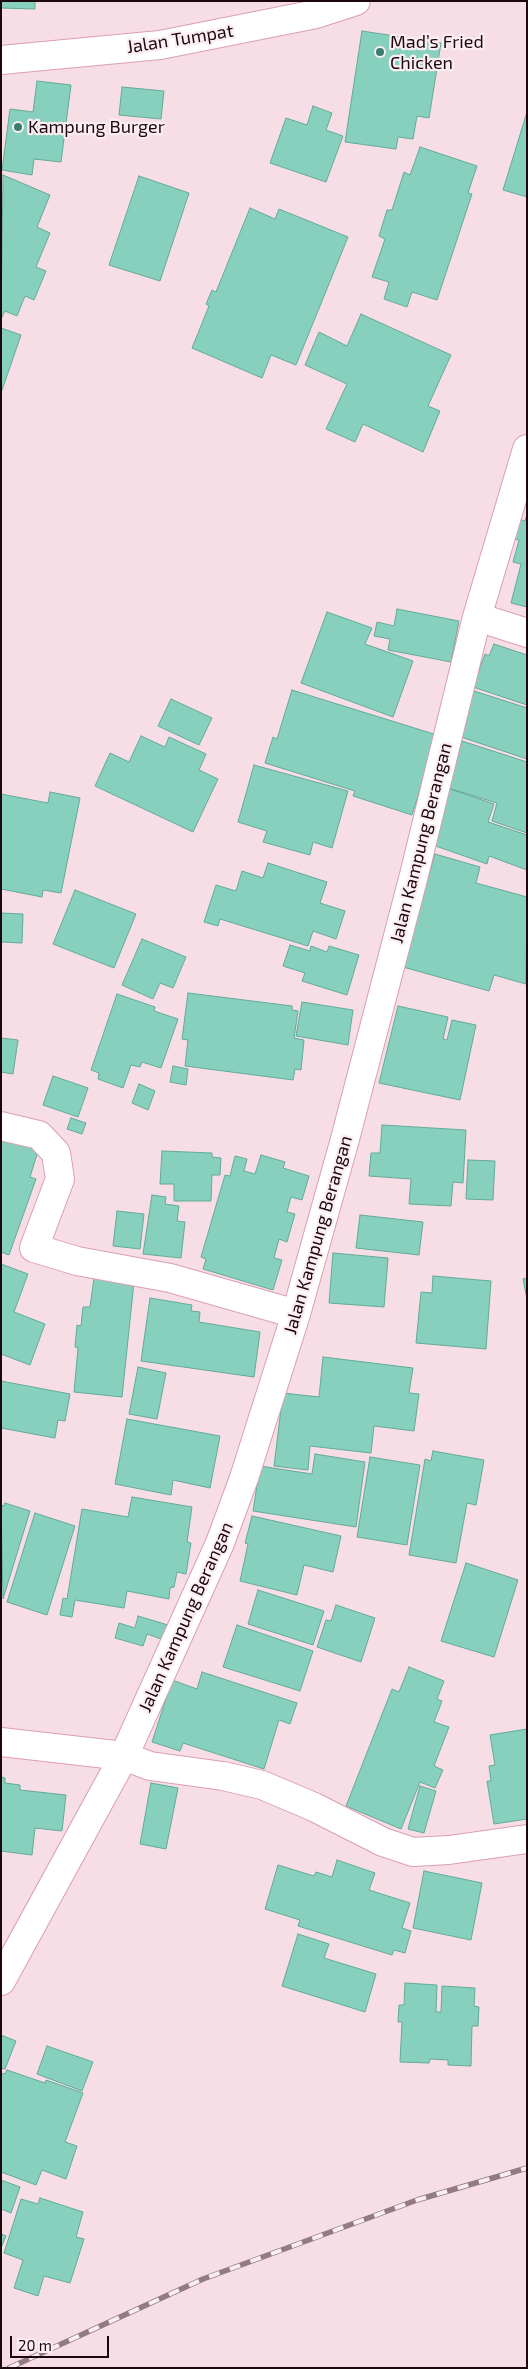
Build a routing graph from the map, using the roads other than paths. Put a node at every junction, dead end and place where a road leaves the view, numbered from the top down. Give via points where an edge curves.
1 (356, 1) edge
2 (1, 60) edge
3 (527, 449) edge
4 (477, 616) junction
5 (527, 633) edge
6 (1, 1126) edge
7 (296, 1314) junction
8 (1, 1742) edge
9 (124, 1756) junction
10 (527, 1839) edge
11 (1, 1981) edge

1 - 2 street, Jalan Tumpat via 316,14 160,45
3 - 4 street, Jalan Kampung Berangan
4 - 5 street
4 - 7 street, Jalan Kampung Berangan via 385,991
6 - 7 street via 39,1135 56,1153 60,1179 34,1248 77,1261 170,1278
7 - 9 street, Jalan Kampung Berangan via 220,1543
8 - 9 street
9 - 10 street via 150,1766 262,1784 384,1842 413,1852
9 - 11 street, Jalan Kampung Berangan

